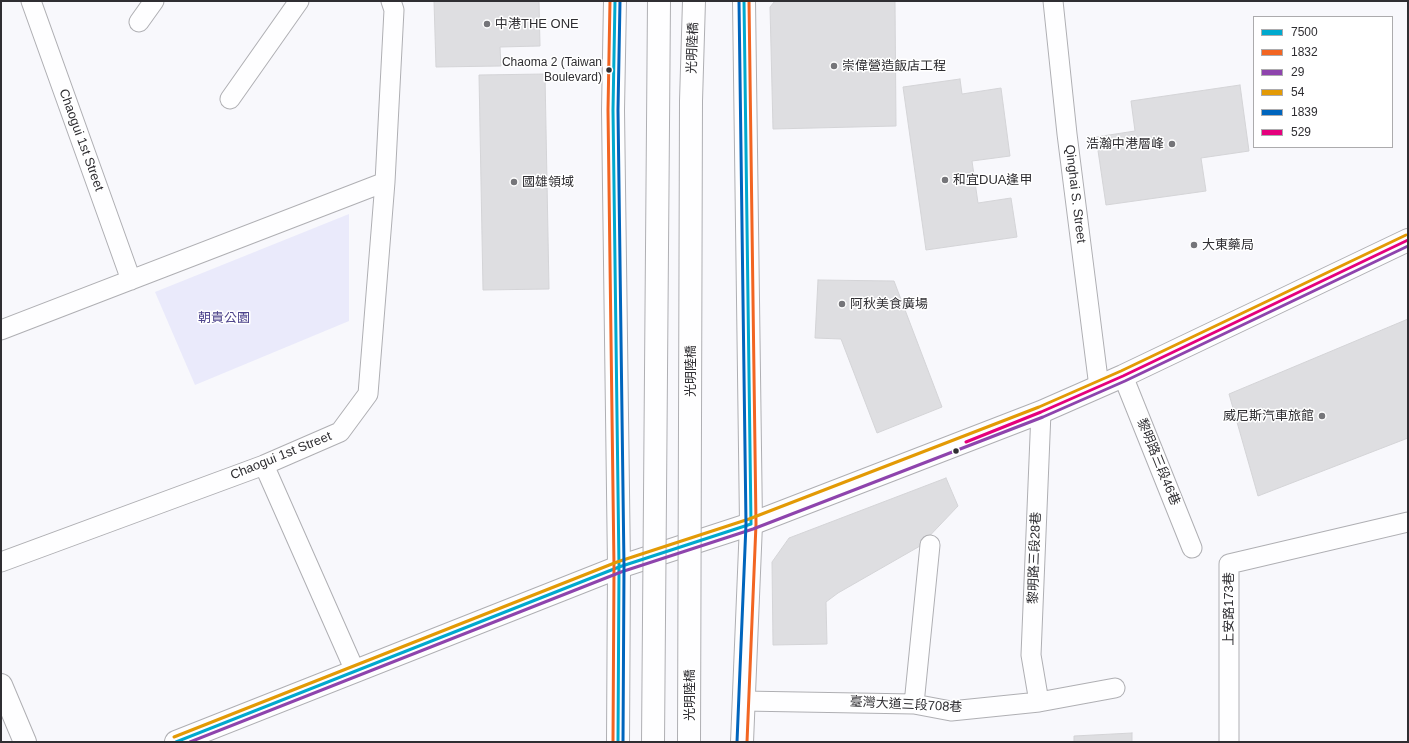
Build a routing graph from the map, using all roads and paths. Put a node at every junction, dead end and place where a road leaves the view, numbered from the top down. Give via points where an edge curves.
1 (31, 1) edge
2 (154, 1) edge
3 (299, 1) edge
4 (391, 1) edge
5 (615, 1) edge
6 (659, 1) edge
7 (694, 1) edge
8 (744, 1) edge
9 (1053, 1) edge
10 (140, 22) dead end
11 (230, 99) dead end
12 (386, 182) junction
13 (1408, 240) edge
14 (131, 280) junction
15 (1, 330) edge
16 (1123, 376) junction
17 (1099, 387) junction
18 (1041, 412) junction
19 (264, 465) junction
20 (1408, 522) edge
21 (752, 524) junction
22 (930, 545) dead end
23 (1192, 548) dead end
24 (1, 562) edge
25 (619, 566) junction
26 (355, 671) junction
27 (1, 685) edge
28 (1115, 688) dead end
29 (743, 701) junction
30 (1039, 702) junction
31 (914, 704) junction
32 (25, 742) edge
33 (176, 742) edge
34 (618, 742) edge
35 (653, 742) edge
36 (689, 742) edge
37 (742, 742) edge
38 (1229, 742) edge

1 - 14 street, Chaogui 1st Street
2 - 10 street
3 - 11 street
4 - 12 street, Chaogui 1st Street via 394,10
5 - 25 main road via 613,110
6 - 35 main road, bridge
7 - 36 main road, 光明陸橋, bridge via 691,109
8 - 21 main road
9 - 17 street, Qinghai S. Street
12 - 14 street
12 - 19 street, Chaogui 1st Street via 368,394 340,432
13 - 16 main road
14 - 15 street
16 - 17 main road
16 - 23 street, 黎明路三段46巷
17 - 18 main road
18 - 21 main road
18 - 30 street, 黎明路三段28巷 via 1031,655
19 - 24 street, Chaogui 1st Street
19 - 26 street
20 - 38 street, 上安路173巷 via 1229,564
21 - 25 main road
21 - 29 main road
22 - 31 street
25 - 26 main road
25 - 34 main road
26 - 33 main road
27 - 32 main road
28 - 30 street, 臺灣大道三段708巷
29 - 31 street, 臺灣大道三段708巷
29 - 37 main road
30 - 31 street, 臺灣大道三段708巷 via 951,711

